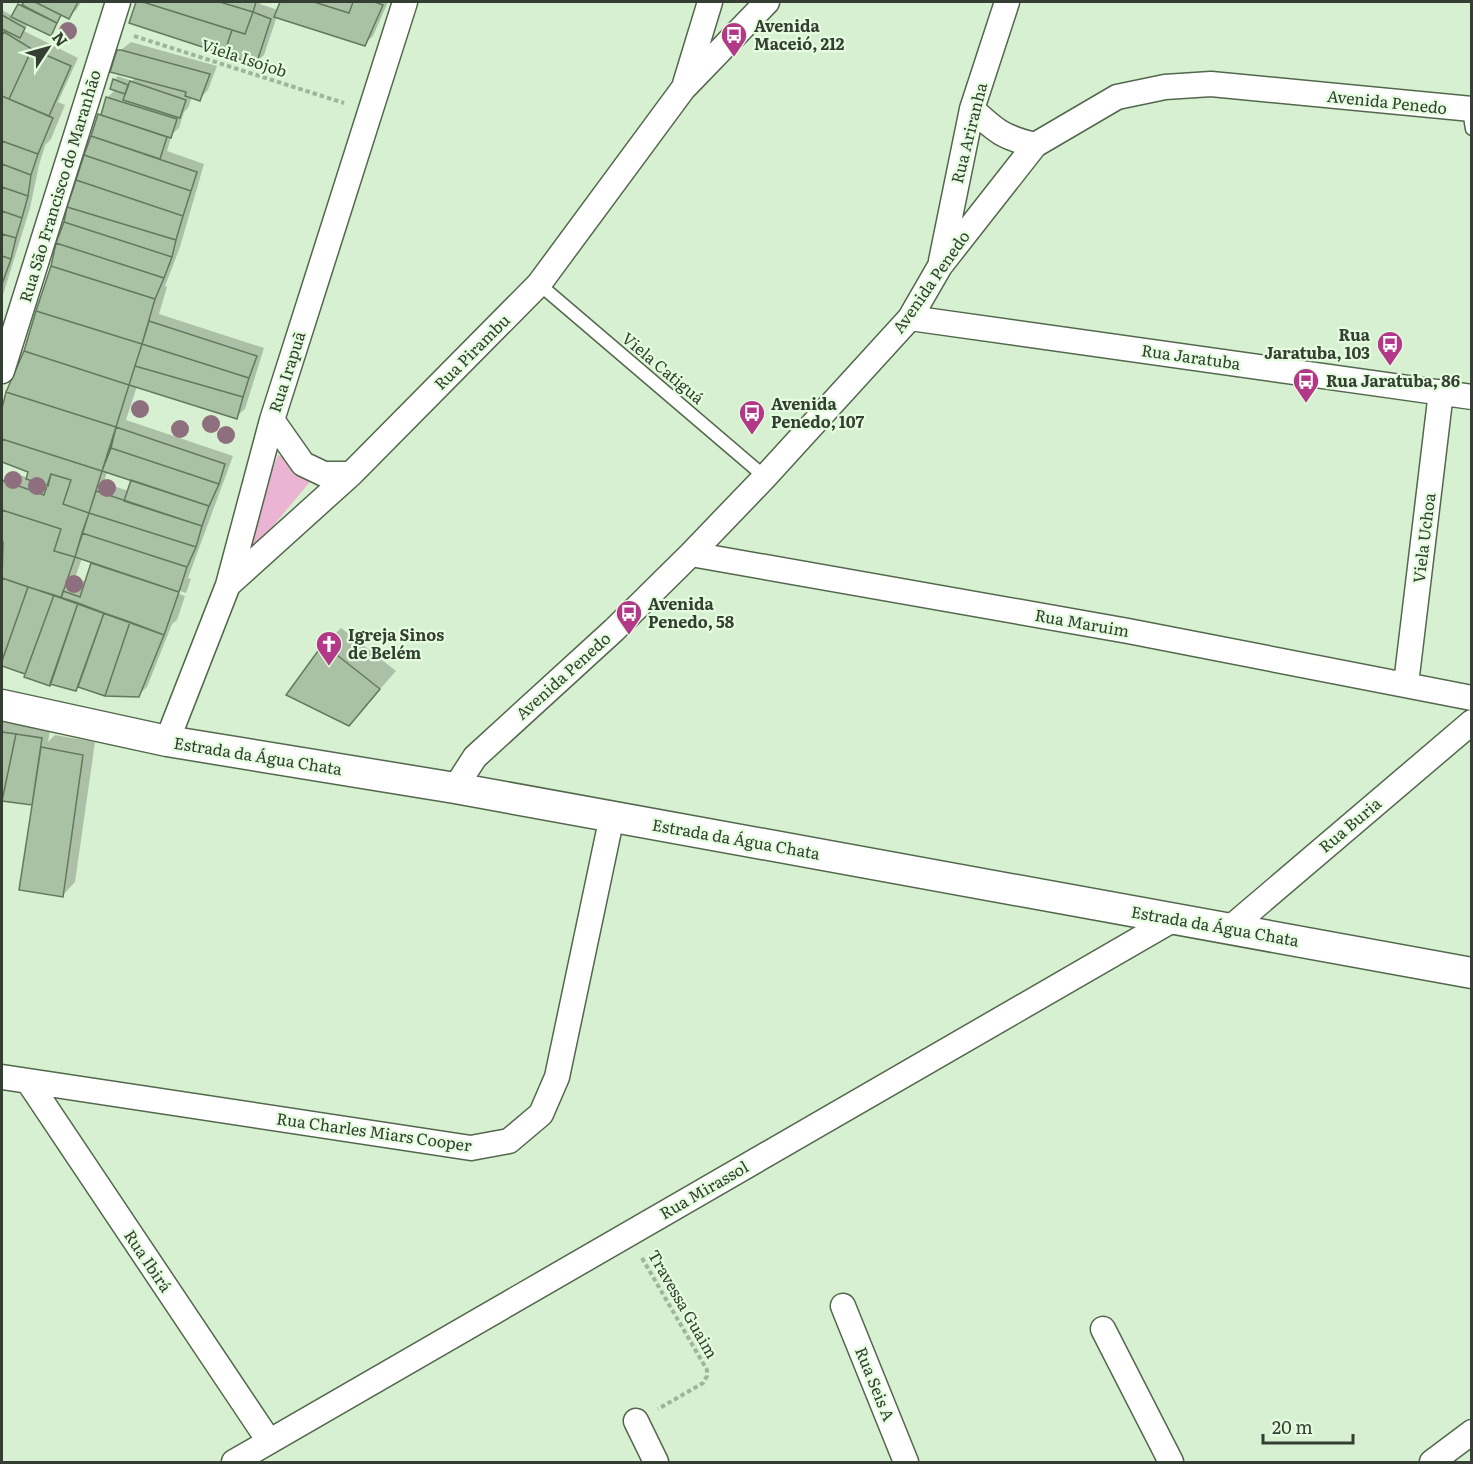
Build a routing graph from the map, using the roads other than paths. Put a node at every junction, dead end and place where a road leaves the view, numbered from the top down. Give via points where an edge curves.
1 (118, 2) edge
2 (405, 2) edge
3 (710, 2) edge
4 (767, 2) edge
5 (1007, 2) edge
6 (683, 89) junction
7 (972, 109) junction
8 (1471, 116) edge
9 (1035, 145) junction
10 (940, 266) junction
11 (539, 284) junction
12 (910, 318) junction
13 (2, 371) edge
14 (1441, 392) junction
15 (1472, 396) edge
16 (272, 420) junction
17 (351, 474) junction
18 (765, 477) junction
19 (691, 554) junction
20 (228, 585) junction
21 (1406, 684) junction
22 (1472, 698) edge
23 (2, 705) edge
24 (1472, 722) edge
25 (167, 741) junction
26 (455, 788) junction
27 (612, 816) junction
28 (1174, 919) junction
29 (1229, 929) junction
30 (1472, 973) edge
31 (2, 1077) edge
32 (28, 1081) junction
33 (843, 1306) dead end
34 (1102, 1329) dead end
35 (636, 1421) road end
36 (1472, 1432) edge
37 (269, 1441) junction
38 (234, 1462) edge
39 (656, 1462) edge
40 (906, 1462) edge
41 (1171, 1462) edge
42 (1432, 1462) edge

1 - 13 street, Rua São Francisco do Maranhão
2 - 16 street, Rua Irapuã
3 - 6 street
4 - 6 street
5 - 7 street, Rua Ariranha
6 - 11 street, Rua Pirambu
7 - 9 street via 1009,139
7 - 10 street, Rua Ariranha
8 - 9 street, Avenida Penedo via 1211,84 1165,87 1117,97
9 - 10 street, Avenida Penedo
10 - 12 street, Avenida Penedo
11 - 17 street, Rua Pirambu
11 - 18 lane, Viela Catiguá
12 - 14 street, Rua Jaratuba
12 - 18 street, Avenida Penedo
14 - 15 street, Rua Jaratuba
14 - 21 street, Viela Uchoa
16 - 17 street via 303,464 324,474
16 - 20 street, Rua Irapuã
17 - 20 street, Rua Pirambu
18 - 19 street, Avenida Penedo
19 - 21 street, Rua Maruim
19 - 26 street, Avenida Penedo via 475,757
20 - 25 street, Rua Irapuã
21 - 22 street, Rua Maruim
23 - 25 street, Estrada da Água Chata
24 - 29 street, Rua Buria
25 - 26 street, Estrada da Água Chata
26 - 27 street, Estrada da Água Chata
27 - 28 street, Estrada da Água Chata
27 - 32 street, Rua Charles Miars Cooper via 557,1077 541,1114 510,1141 471,1148
28 - 29 street, Estrada da Água Chata
28 - 37 street, Rua Mirassol
29 - 30 street, Estrada da Água Chata
31 - 32 street, Rua Charles Miars Cooper
32 - 37 street, Rua Ibirá
33 - 40 street, Rua Seis A
34 - 41 street
35 - 39 street
36 - 42 street
37 - 38 street, Rua Mirassol

